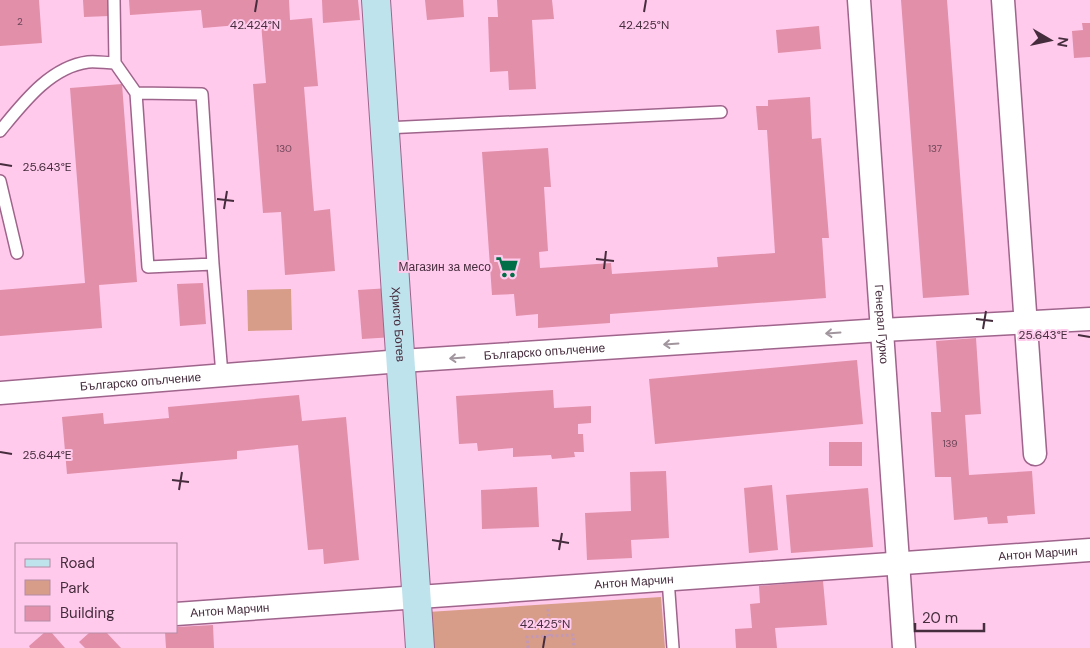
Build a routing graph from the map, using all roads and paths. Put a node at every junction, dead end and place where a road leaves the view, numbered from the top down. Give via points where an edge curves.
1 (114, 0) edge
2 (376, 0) edge
3 (859, 0) edge
4 (1003, 0) edge
5 (115, 63) junction
6 (136, 93) junction
7 (721, 112) dead end
8 (385, 128) junction
9 (0, 131) edge
10 (0, 181) edge
11 (17, 253) dead end
12 (213, 264) junction
13 (1090, 319) edge
14 (1027, 322) junction
15 (882, 330) junction
16 (401, 361) junction
17 (222, 376) junction
18 (0, 393) edge
19 (1035, 454) dead end
20 (1090, 550) edge
21 (898, 563) junction
22 (668, 579) junction
23 (417, 597) junction
24 (178, 614) edge
25 (420, 648) edge
26 (528, 648) edge
27 (574, 648) edge
28 (673, 648) edge
29 (904, 648) edge

1 - 5 lane
2 - 8 street, Христо Ботев
3 - 15 street, Генерал Гурко
4 - 14 street
5 - 6 lane
5 - 9 lane via 88,62 63,70 38,88
6 - 12 lane via 202,94
6 - 12 lane via 148,267
7 - 8 lane
8 - 16 street, Христо Ботев
10 - 11 lane
12 - 17 lane
13 - 14 street, Българско опълчение
14 - 15 street, Българско опълчение
14 - 19 street
15 -> 16 street, Българско опълчение
15 - 21 street, Генерал Гурко
16 - 17 street, Българско опълчение
16 - 23 street, Христо Ботев
17 - 18 street, Българско опълчение
20 - 21 street, Антон Марчин
21 - 22 street, Антон Марчин
21 - 29 street, Генерал Гурко
22 - 23 street, Антон Марчин
22 - 28 lane
23 - 24 street, Антон Марчин
23 - 25 street, Христо Ботев
26 - 27 path via 527,637 573,635

